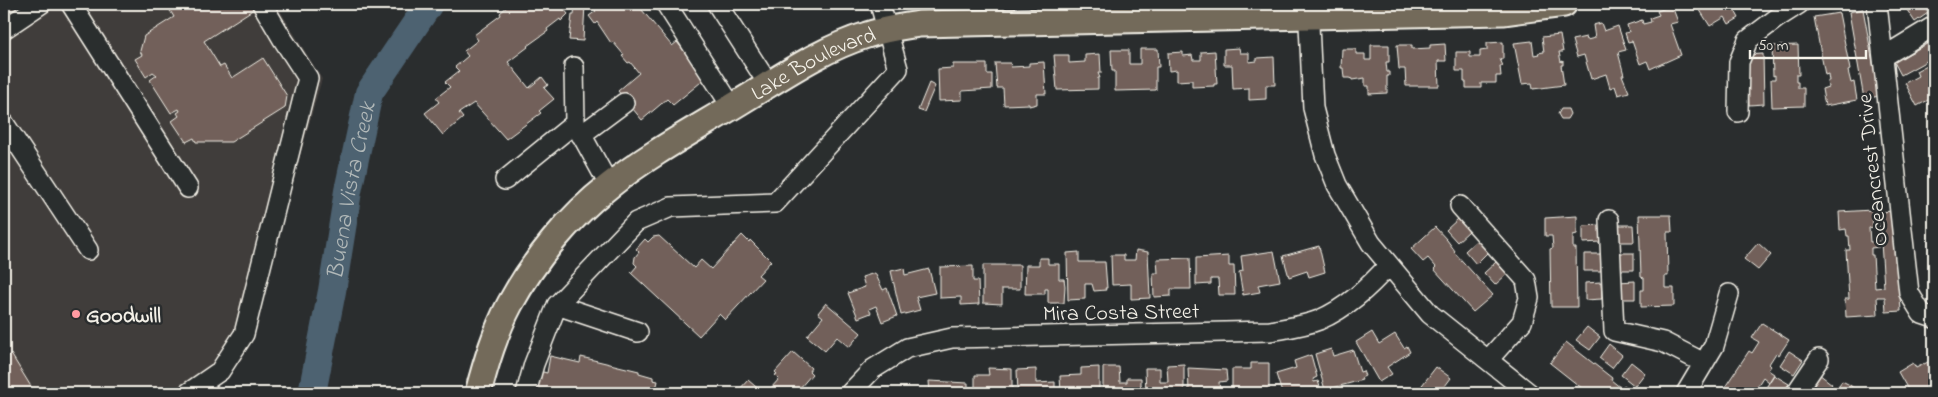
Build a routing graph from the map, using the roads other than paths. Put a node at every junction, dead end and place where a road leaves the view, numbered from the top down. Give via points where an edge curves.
1 (41, 4) edge
2 (71, 4) edge
3 (262, 4) edge
4 (666, 4) edge
5 (717, 4) edge
6 (880, 4) edge
7 (1564, 4) edge
8 (1799, 4) edge
9 (1877, 4) edge
10 (1308, 10) edge
11 (1773, 11) edge
12 (1934, 26) edge
13 (4, 29) edge
14 (886, 29) junction
15 (1883, 57) junction
16 (574, 67) dead end
17 (769, 85) junction
18 (624, 103) dead end
19 (732, 107) junction
20 (1738, 112) dead end
21 (4, 123) edge
22 (578, 129) junction
23 (505, 180) dead end
24 (609, 186) junction
25 (188, 188) dead end
26 (1460, 206) dead end
27 (1609, 220) dead end
28 (88, 250) dead end
29 (1389, 265) junction
30 (1729, 294) dead end
31 (557, 304) junction
32 (1934, 318) edge
33 (638, 332) dead end
34 (1819, 358) dead end
35 (1488, 360) junction
36 (1704, 363) junction
37 (188, 393) edge
38 (478, 393) edge
39 (526, 393) edge
40 (850, 393) edge
41 (1529, 393) edge
42 (1686, 393) edge
43 (1796, 393) edge

1 - 13 street
2 - 25 street
3 - 37 street via 308,78 244,334 220,371
4 - 19 street
5 - 17 street
6 - 14 street
7 - 10 main road, Lake Boulevard via 1503,12
8 - 11 street
9 - 15 street, Oceancrest Drive
10 - 14 main road, Lake Boulevard via 919,24
10 - 29 street via 1313,108 1325,155 1337,185 1370,243
11 - 20 street via 1748,40 1738,62
12 - 15 street
14 - 17 main road, Lake Boulevard via 862,36 807,61
14 - 31 street via 898,69 775,204 671,206 636,222
15 - 32 street, Oceancrest Drive via 1909,293 1922,314
16 - 22 street
17 - 19 main road, Lake Boulevard
18 - 22 street
19 - 24 main road, Lake Boulevard
21 - 28 street
22 - 23 street
22 - 24 street
24 - 38 main road, Lake Boulevard via 568,223 540,258 510,305 488,356
26 - 35 street via 1526,280 1530,298 1522,322
27 - 36 street via 1614,331 1663,342
29 - 35 street via 1430,314
29 - 40 street, Mira Costa Street via 1370,286 1342,308 1318,320 1270,331 952,338 907,348 873,369
30 - 36 street via 1714,346
31 - 33 street
31 - 39 street
34 - 43 street
35 - 41 street
36 - 42 street

